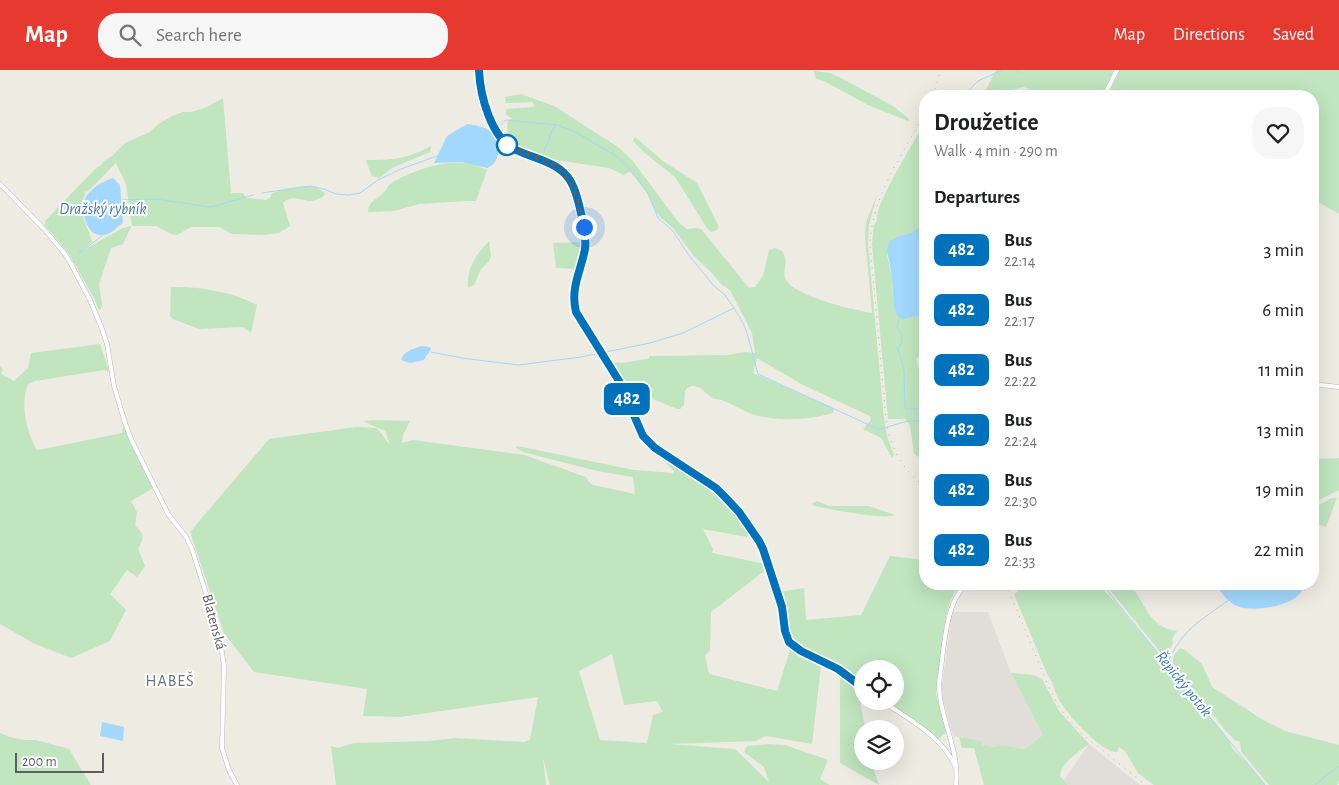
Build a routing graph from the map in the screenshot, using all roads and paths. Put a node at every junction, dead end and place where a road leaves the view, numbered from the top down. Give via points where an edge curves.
1 (479, 70) edge
2 (1116, 70) edge
3 (1107, 90) edge
4 (0, 184) edge
5 (1319, 385) edge
6 (1339, 387) edge
7 (960, 590) edge
8 (854, 682) edge
9 (895, 710) edge
10 (957, 770) junction
11 (237, 785) edge
12 (956, 785) edge

1 - 8 street via 490,120 499,136 514,149 560,169 571,182 585,237 574,290 576,312 619,381 643,436 655,448 716,488 739,512 763,549 782,607 789,642
2 - 3 street
4 - 11 street, Blatenská via 65,254 90,300 107,344 114,386 125,423 168,514 192,549 214,619 224,667 222,748
5 - 6 street
7 - 10 street via 951,606 939,690
9 - 10 street via 931,736 952,758
10 - 12 street

